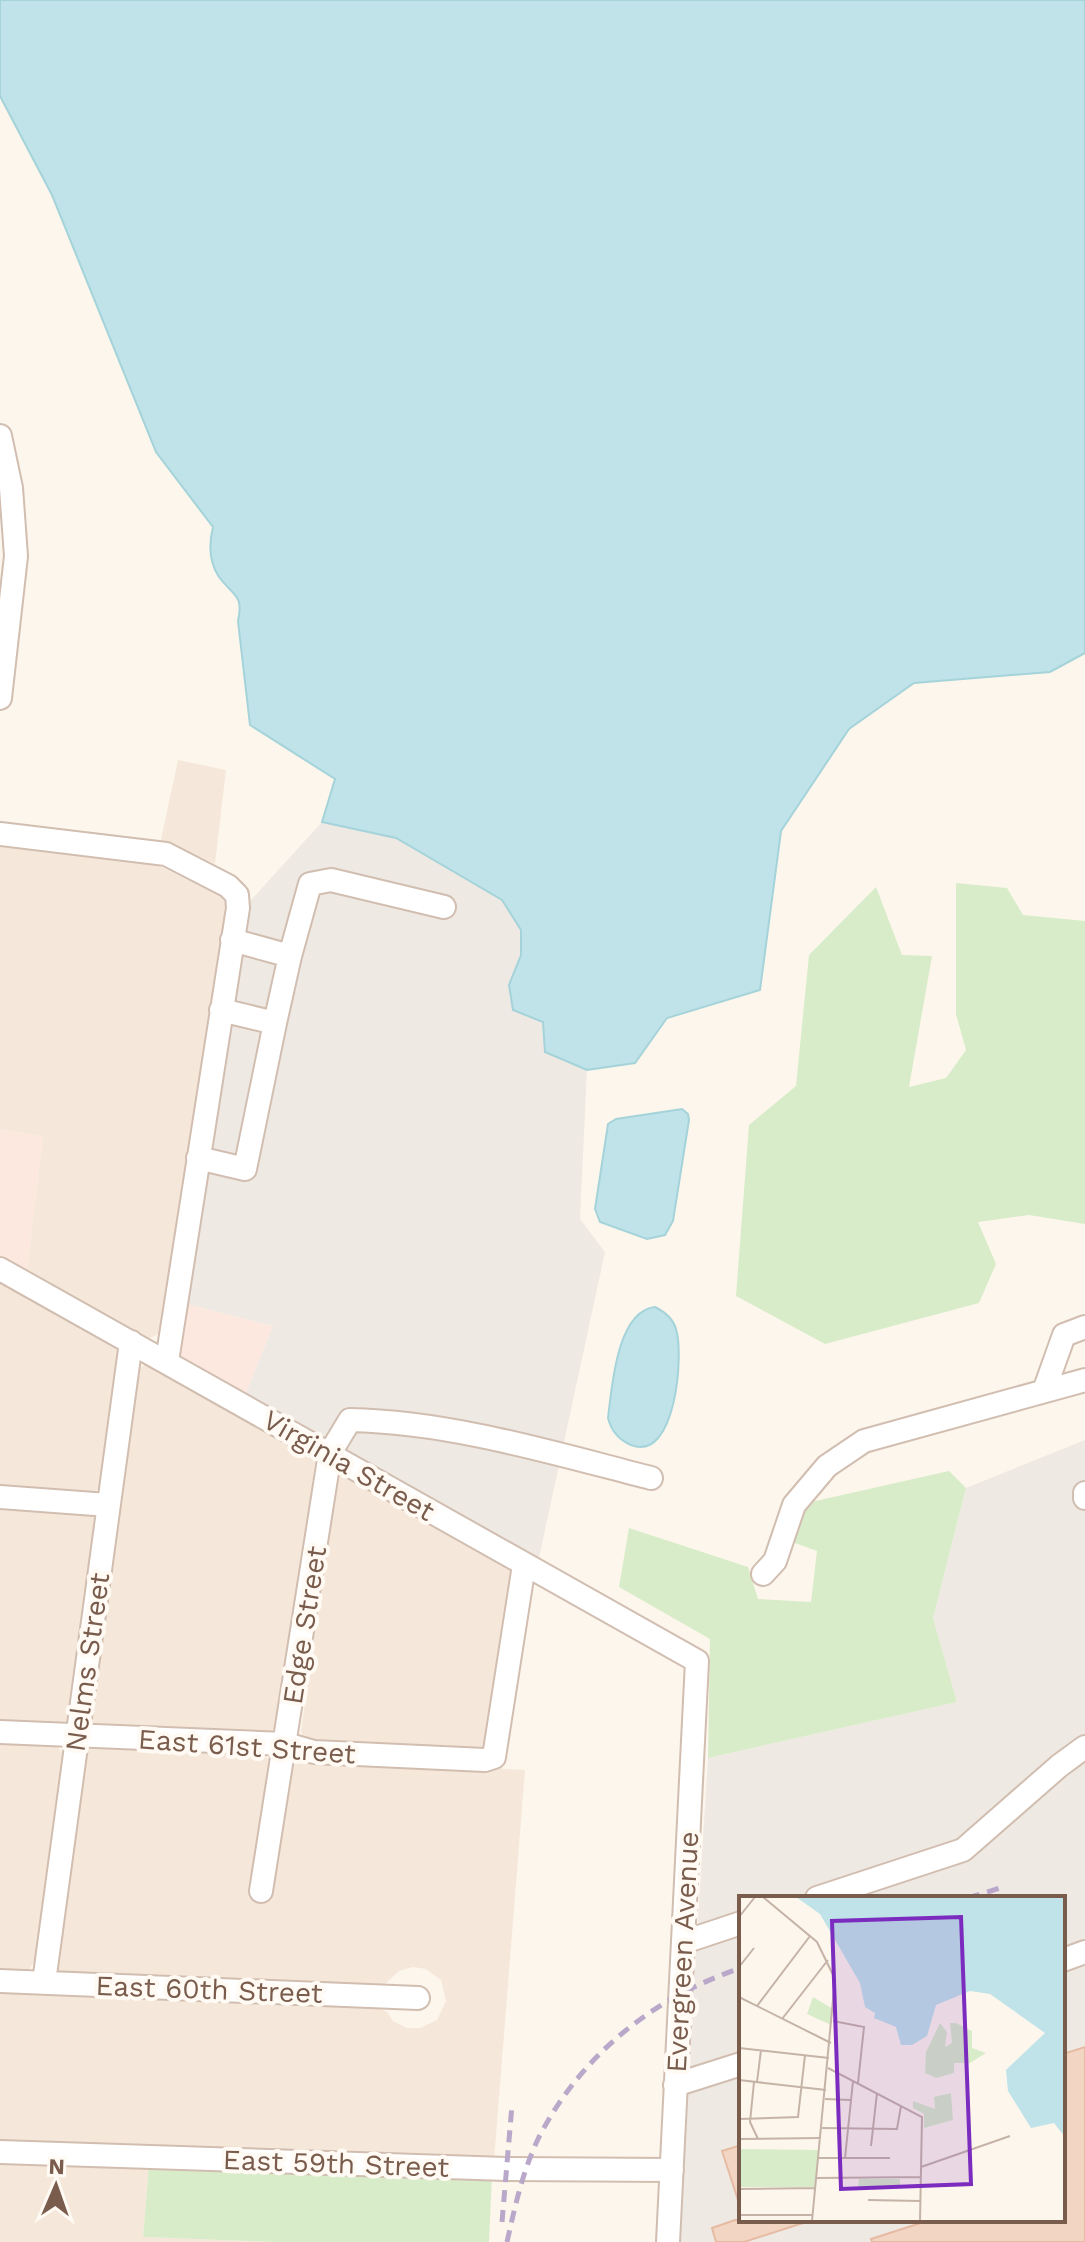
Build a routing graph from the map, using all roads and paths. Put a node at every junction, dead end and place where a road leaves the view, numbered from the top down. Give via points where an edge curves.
1 (0, 436) edge
2 (0, 698) edge
3 (0, 834) edge
4 (444, 907) dead end
5 (232, 940) junction
6 (290, 956) junction
7 (222, 1004) junction
8 (275, 1023) junction
9 (198, 1158) junction
10 (0, 1269) edge
11 (1085, 1327) edge
12 (131, 1342) junction
13 (167, 1361) junction
14 (1085, 1380) edge
15 (1044, 1391) junction
16 (330, 1453) junction
17 (651, 1478) dead end
18 (0, 1497) edge
19 (108, 1505) junction
20 (524, 1565) junction
21 (763, 1574) dead end
22 (697, 1661) joint
23 (0, 1732) edge
24 (77, 1736) junction
25 (286, 1744) junction
26 (1085, 1747) edge
27 (261, 1891) dead end
28 (823, 1896) edge
29 (739, 1924) edge
30 (684, 1942) junction
31 (1085, 1952) edge
32 (1065, 1959) edge
33 (0, 1981) edge
34 (44, 1982) junction
35 (418, 1998) dead end
36 (739, 2065) edge
37 (675, 2085) junction
38 (0, 2152) edge
39 (672, 2170) junction
40 (668, 2242) edge

1 - 2 street via 16,529
3 - 5 street via 166,854 237,895
4 - 6 street via 331,880 310,884
5 - 6 street
5 - 7 street
6 - 8 street
7 - 8 street
7 - 9 street
8 - 9 street via 245,1169
9 - 13 street
10 - 12 street, Virginia Street
11 - 15 street via 1064,1335
12 - 13 street, Virginia Street
12 - 19 street, Nelms Street
13 - 16 street, Virginia Street
14 - 15 street
15 - 21 street via 864,1441 827,1466 794,1505 775,1561
16 - 17 street via 350,1420 377,1420 455,1432
16 - 20 street, Virginia Street
16 - 25 street, Edge Street
18 - 19 street
19 - 24 street, Nelms Street
20 - 22 street, Virginia Street
20 - 25 street, East 61st Street via 494,1757 314,1752
22 - 30 street, Evergreen Avenue
23 - 24 street, East 61st Street
24 - 25 street, East 61st Street
24 - 34 street, Nelms Street
25 - 27 street, Edge Street
26 - 28 street via 963,1850
29 - 30 street
30 - 37 street, Evergreen Avenue
31 - 32 street
33 - 34 street, East 60th Street
34 - 35 street, East 60th Street
36 - 37 street
37 - 39 street, Evergreen Avenue
38 - 39 street, East 59th Street
39 - 40 street, Evergreen Avenue

